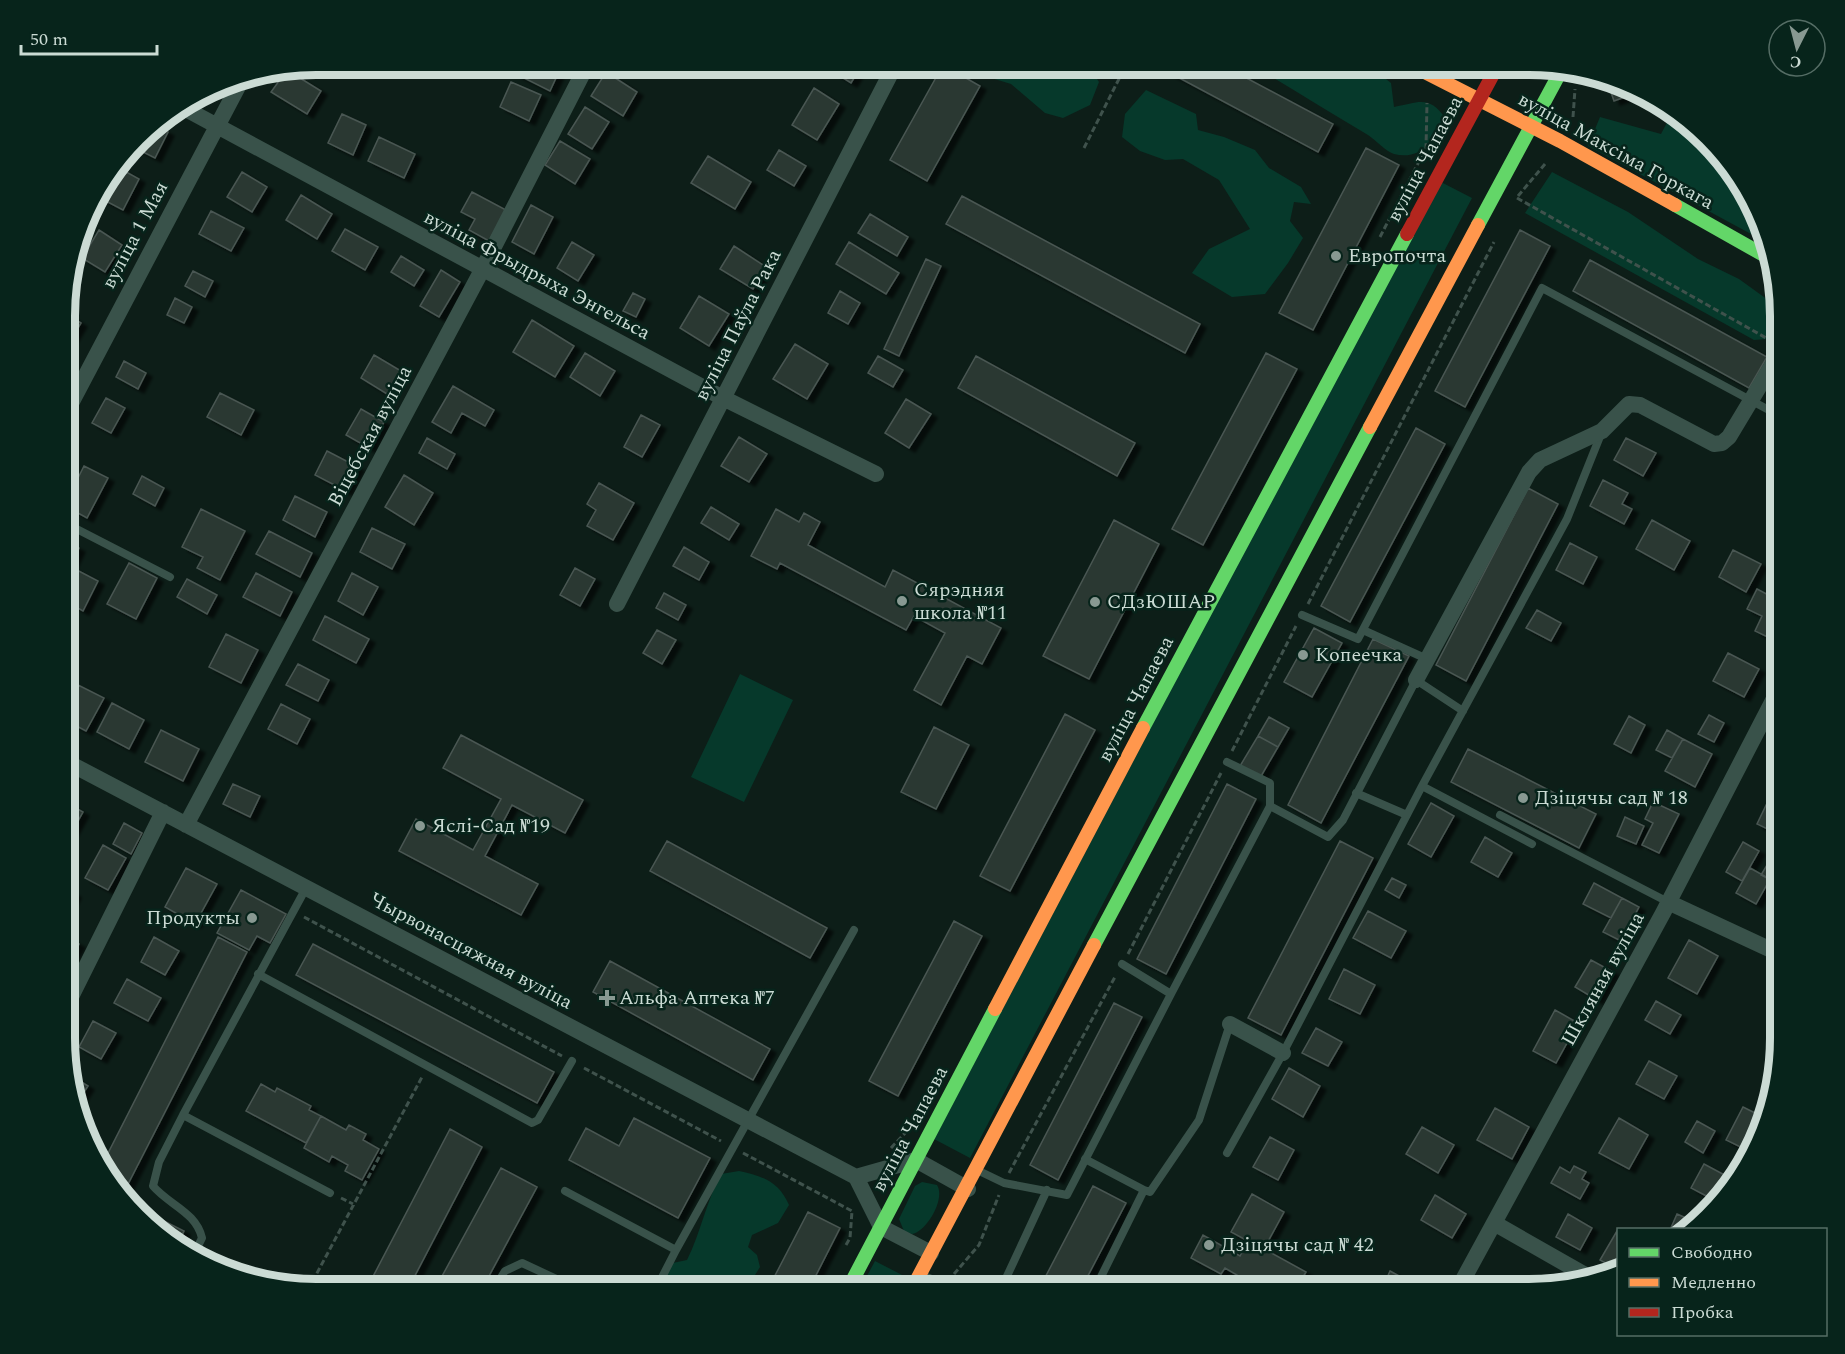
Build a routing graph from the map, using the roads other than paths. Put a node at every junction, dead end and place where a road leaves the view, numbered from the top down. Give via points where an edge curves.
1 (582, 75) edge
2 (891, 75) edge
3 (1431, 75) edge
4 (1492, 75) edge
5 (1558, 77) edge
6 (237, 88) edge
7 (1479, 99) junction
8 (189, 111) edge
9 (216, 126) junction
10 (1531, 126) junction
11 (1762, 254) edge
12 (483, 270) junction
13 (1770, 369) edge
14 (75, 396) edge
15 (723, 398) junction
16 (1751, 400) junction
17 (1770, 410) edge
18 (1602, 431) junction
19 (876, 474) dead end
20 (75, 528) edge
21 (170, 577) dead end
22 (617, 604) dead end
23 (1302, 615) road end
24 (1363, 630) junction
25 (1427, 659) junction
26 (1416, 680) junction
27 (1770, 706) edge
28 (1463, 711) junction
29 (1227, 762) road end
30 (75, 766) edge
31 (1422, 786) junction
32 (1356, 793) junction
33 (1270, 806) junction
34 (163, 812) junction
35 (1407, 814) junction
36 (1500, 815) dead end
37 (186, 825) junction
38 (1532, 844) dead end
39 (306, 888) junction
40 (1668, 902) junction
41 (854, 930) dead end
42 (1770, 949) edge
43 (1122, 964) road end
44 (258, 974) junction
45 (75, 989) edge
46 (1171, 993) junction
47 (1230, 1024) joint
48 (1283, 1053) junction
49 (572, 1061) dead end
50 (183, 1115) junction
51 (750, 1121) junction
52 (1227, 1153) dead end
53 (1085, 1159) junction
54 (916, 1160) junction
55 (977, 1170) junction
56 (856, 1177) junction
57 (968, 1189) junction
58 (1047, 1190) junction
59 (1144, 1190) junction
60 (565, 1191) dead end
61 (330, 1193) dead end
62 (1494, 1223) junction
63 (881, 1227) junction
64 (197, 1248) edge
65 (676, 1250) junction
66 (931, 1253) junction
67 (1582, 1273) edge
68 (920, 1274) junction
69 (500, 1279) edge
70 (556, 1279) edge
71 (661, 1279) edge
72 (853, 1279) edge
73 (917, 1279) edge
74 (931, 1279) edge
75 (1006, 1279) edge
76 (1100, 1279) edge
77 (1463, 1279) edge

1 - 12 street, Віцебская вуліца
2 - 15 street, вуліца Паўла Рака
3 - 7 main road, вуліца Максіма Горкага
4 - 7 main road, вуліца Чапаева
5 - 10 main road
6 - 9 street, вуліца 1 Мая
7 - 10 main road, вуліца Максіма Горкага
7 - 54 main road, вуліца Чапаева
8 - 9 street, вуліца Фрыдрыха Энгельса
9 - 12 street, вуліца Фрыдрыха Энгельса
9 - 14 street, вуліца 1 Мая
10 - 11 main road, вуліца Максіма Горкага
10 - 55 main road
12 - 15 street, вуліца Фрыдрыха Энгельса
12 - 37 street, Віцебская вуліца
13 - 16 street
15 - 19 street, вуліца Фрыдрыха Энгельса
15 - 22 street, вуліца Паўла Рака
16 - 17 lane
16 - 18 street via 1722,443 1714,444 1640,405 1629,404
16 - 24 lane via 1542,288
18 - 25 street via 1540,460 1528,472
18 - 28 lane via 1567,519
20 - 21 lane
23 - 24 lane via 1358,639
24 - 25 lane
25 - 26 street
26 - 28 lane
26 - 32 lane
27 - 40 street, Шкляная вуліца
28 - 31 lane
29 - 33 lane via 1270,783
30 - 34 street, Чырвонасцяжная вуліца
31 - 35 lane
31 - 38 lane
32 - 33 lane via 1343,820 1328,837
32 - 35 lane
33 - 46 lane
34 - 37 street, Чырвонасцяжная вуліца
34 - 45 street
35 - 48 lane
36 - 40 lane
37 - 39 street, Чырвонасцяжная вуліца
39 - 44 lane
39 - 51 street, Чырвонасцяжная вуліца
40 - 42 street
40 - 62 street, Шкляная вуліца
41 - 51 lane
43 - 46 lane
44 - 49 lane via 532,1123 538,1120
44 - 50 lane
46 - 53 lane
47 - 48 street
47 - 59 lane via 1199,1120 1150,1192
48 - 52 lane
50 - 61 lane
50 - 64 lane via 159,1162 153,1186 185,1210 200,1229 202,1238
51 - 56 street, Чырвонасцяжная вуліца
51 - 65 lane
53 - 58 lane via 1067,1195
53 - 59 lane
54 - 56 street
54 - 57 street
54 - 63 main road, вуліца Чапаева
55 - 57 main road
55 - 58 lane via 1004,1182
56 - 63 street
57 - 66 main road
58 - 75 lane
59 - 76 lane
60 - 65 lane
62 - 67 street
62 - 77 street, Шкляная вуліца
63 - 66 street
63 - 72 main road, вуліца Чапаева
65 - 71 lane
66 - 68 main road
68 - 73 main road
68 - 74 lane
69 - 70 lane via 505,1271 522,1263

